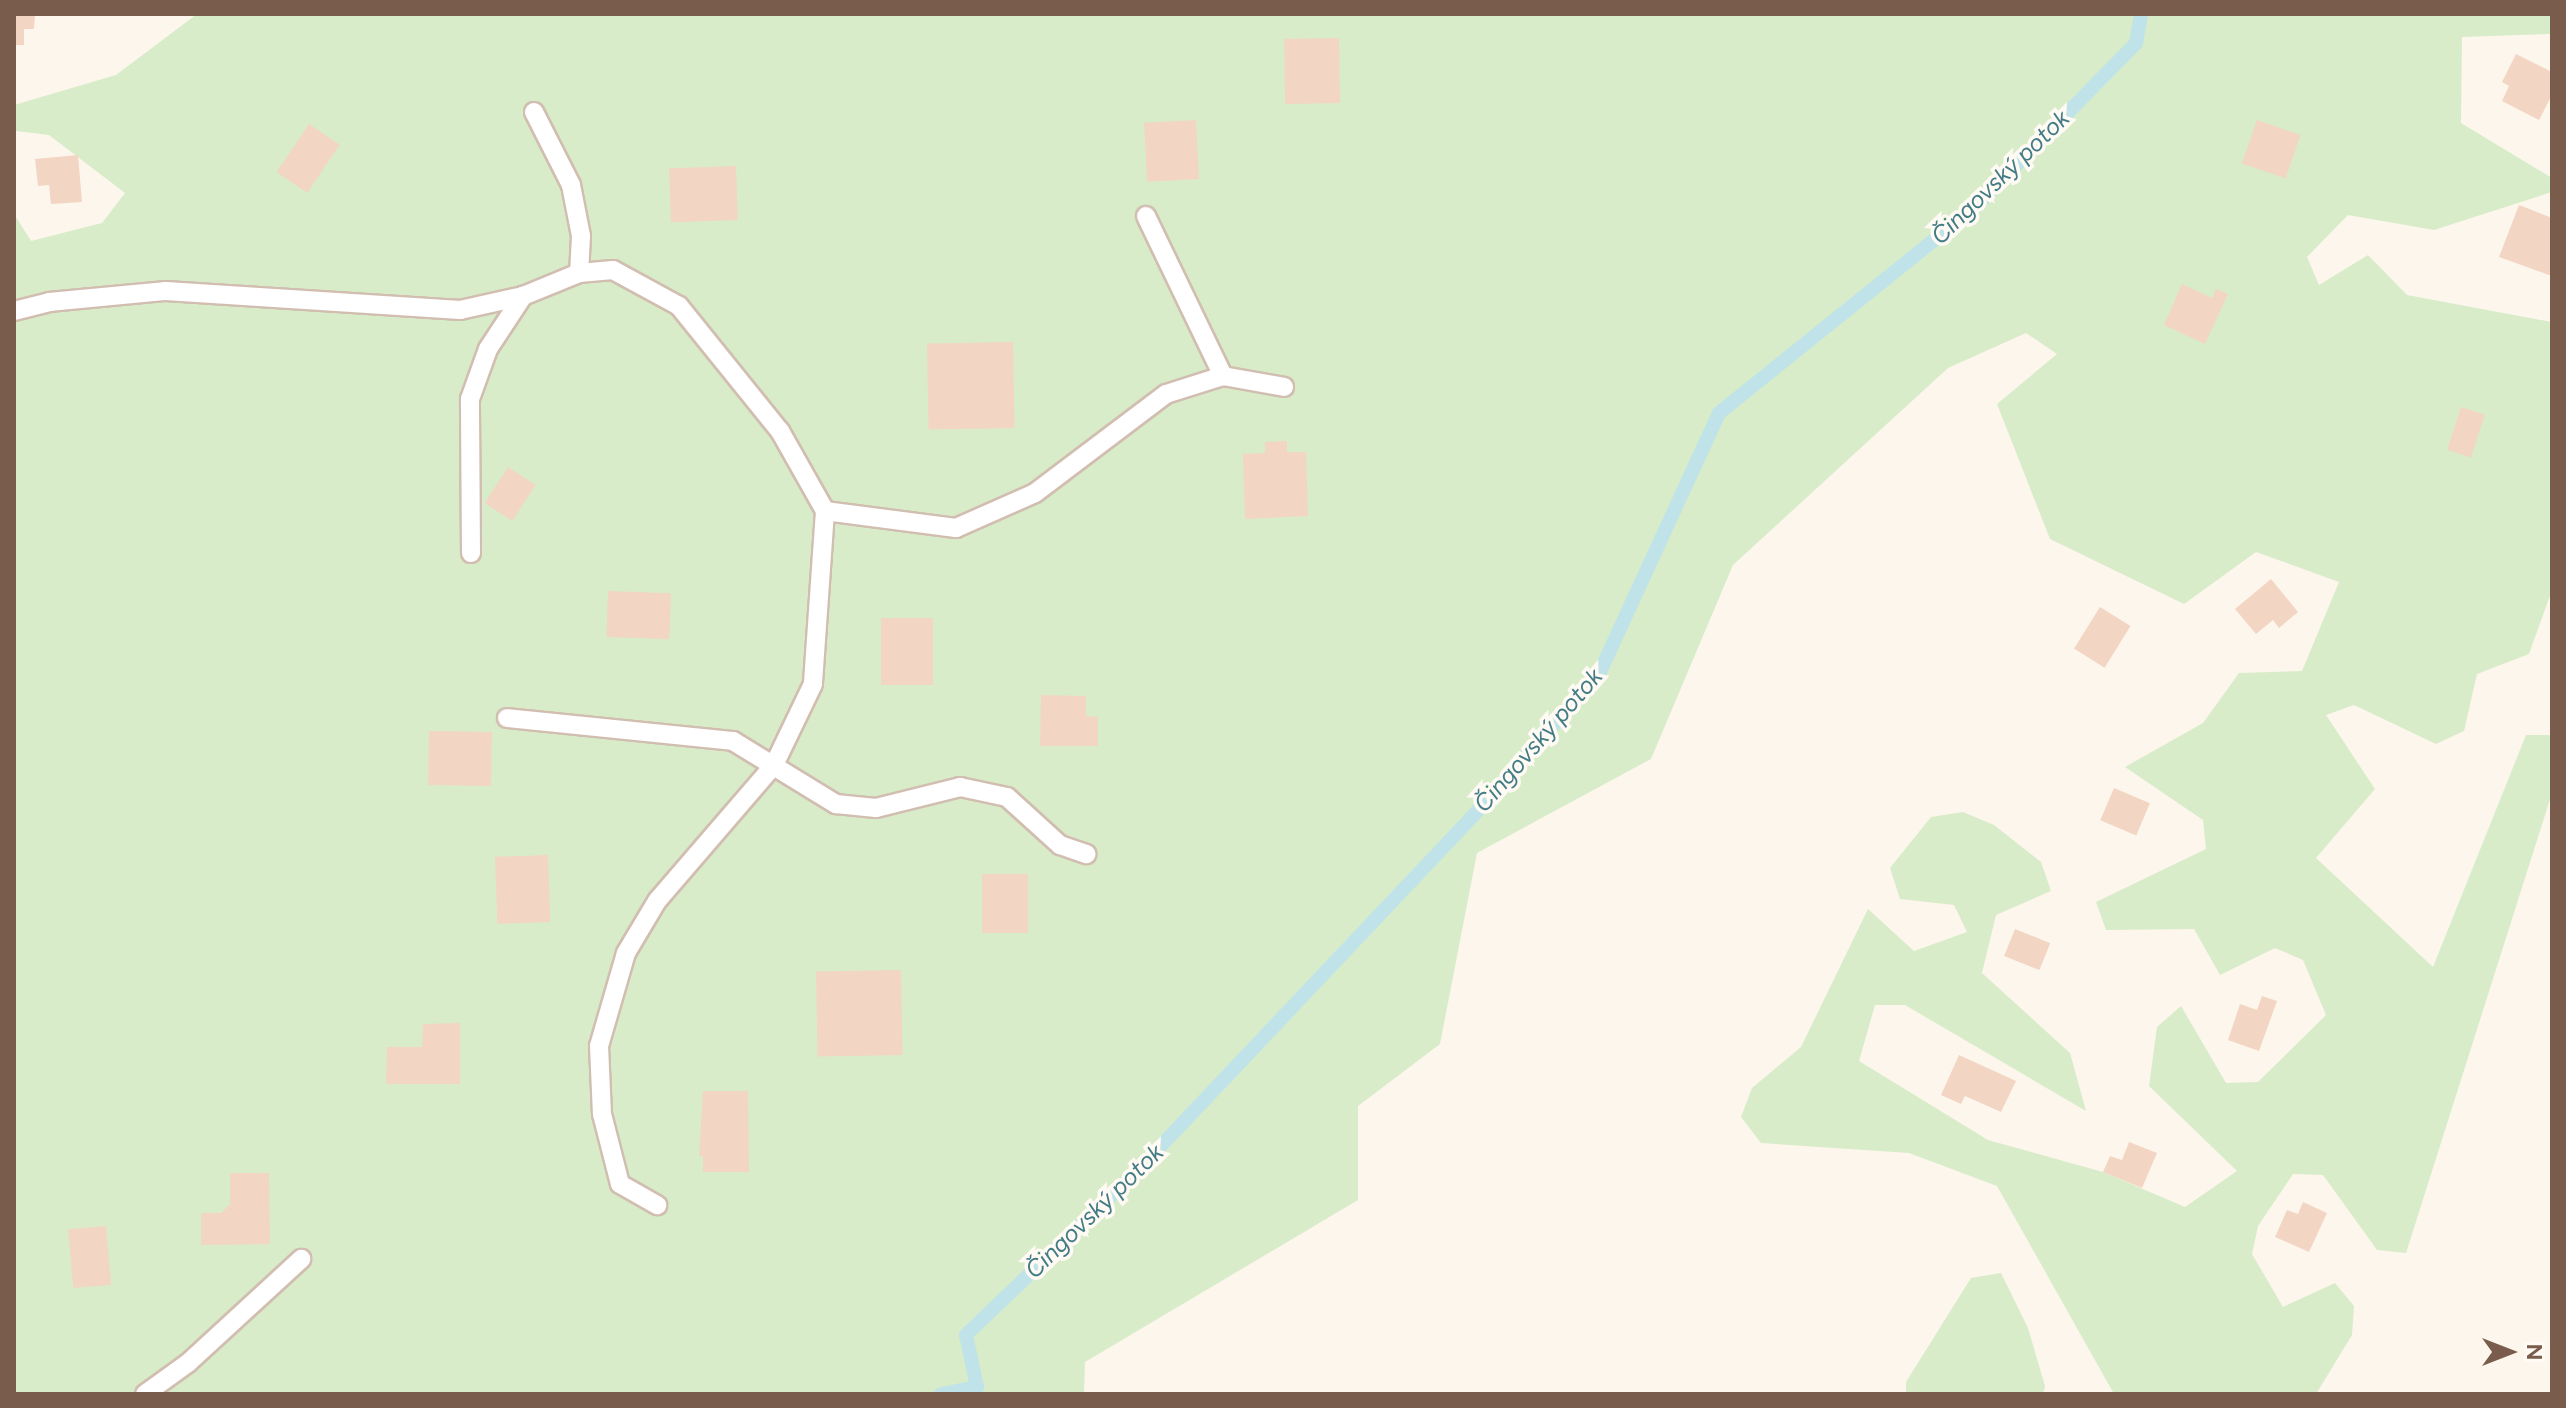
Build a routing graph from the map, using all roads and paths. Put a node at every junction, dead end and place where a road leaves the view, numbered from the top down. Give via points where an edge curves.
1 (534, 112) dead end
2 (1146, 216) dead end
3 (579, 273) junction
4 (523, 296) junction
5 (14, 311) edge
6 (1223, 376) junction
7 (1284, 387) dead end
8 (825, 511) junction
9 (471, 553) dead end
10 (507, 718) dead end
11 (774, 765) junction
12 (1086, 854) dead end
13 (657, 1205) dead end
14 (301, 1259) dead end
15 (145, 1394) edge

1 - 3 lane via 571,185 581,236
2 - 6 lane
3 - 4 lane
3 - 8 lane via 613,270 679,306 780,431
4 - 5 lane via 460,310 166,291 49,302
4 - 9 lane via 488,349 470,399
6 - 7 lane
6 - 8 lane via 1166,394 1035,493 956,528
8 - 11 lane via 813,684
10 - 11 lane via 733,741
11 - 12 lane via 836,804 876,808 960,787 1007,797 1060,845
11 - 13 lane via 657,901 626,953 599,1046 602,1114 620,1184
14 - 15 lane via 188,1363

